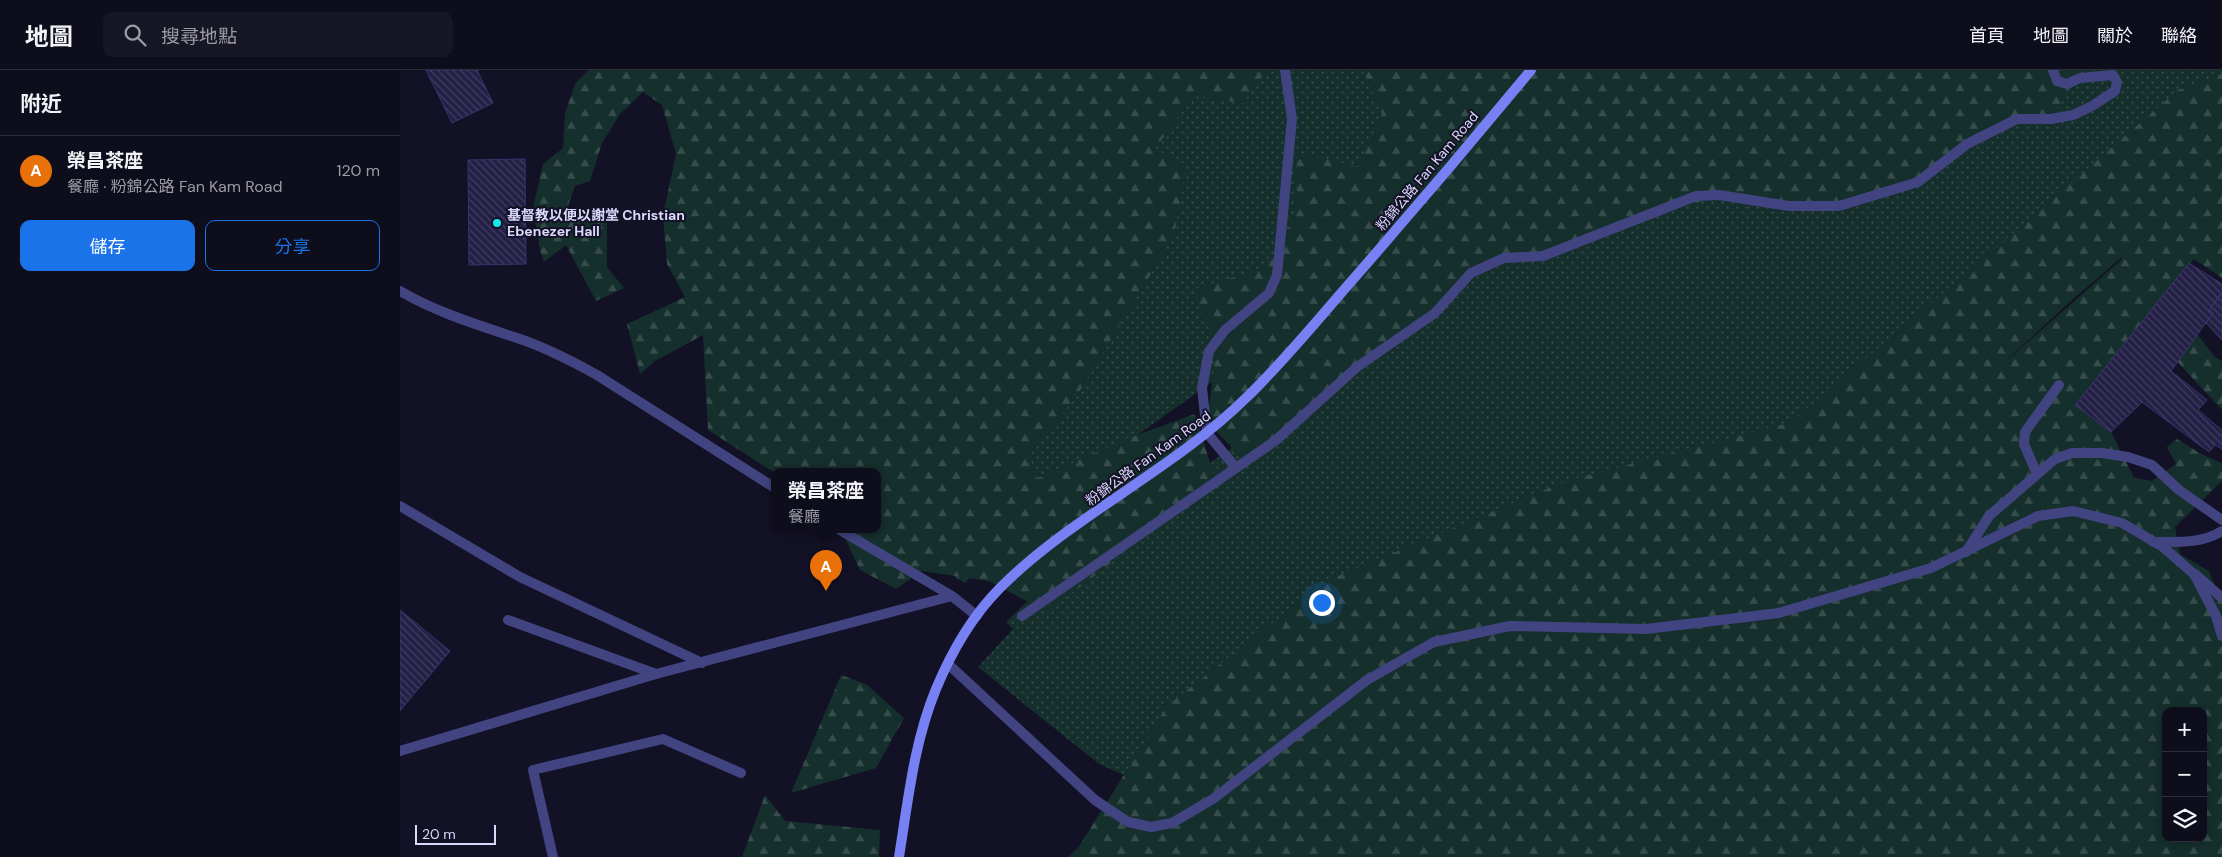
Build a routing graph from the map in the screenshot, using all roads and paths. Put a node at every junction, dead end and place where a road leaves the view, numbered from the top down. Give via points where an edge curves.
1 (1286, 70) edge
2 (1531, 70) edge
3 (2053, 70) edge
4 (400, 291) edge
5 (2059, 385) dead end
6 (1207, 433) junction
7 (1236, 468) junction
8 (2037, 474) junction
9 (771, 485) edge
10 (400, 506) edge
11 (2222, 520) edge
12 (2222, 531) edge
13 (845, 533) edge
14 (2153, 542) junction
15 (1966, 552) junction
16 (2194, 574) junction
17 (952, 596) junction
18 (2222, 598) edge
19 (977, 616) junction
20 (1022, 616) dead end
21 (508, 620) dead end
22 (2222, 636) edge
23 (702, 663) junction
24 (948, 664) junction
25 (656, 674) junction
26 (400, 751) edge
27 (741, 773) dead end
28 (553, 857) edge
29 (898, 857) edge

1 - 6 street via 1292,118 1278,275 1269,293 1225,330 1209,351 1202,388
2 - 6 main road, 粉錦公路 Fan Kam Road via 1273,371
3 - 7 street via 2057,81 2067,84 2080,78 2113,76 2117,82 2115,91 2073,115 2051,120 2017,118 1967,144 1918,182 1838,206 1788,206 1719,195 1696,196 1543,256 1504,258 1471,273 1435,313 1357,368 1275,441
4 - 9 street via 455,317 567,358
5 - 8 street via 2025,432 2024,444
6 - 7 street
6 - 19 main road, 粉錦公路 Fan Kam Road via 1032,560 999,589
7 - 20 street
8 - 11 street via 2055,459 2072,453 2128,457 2152,465 2179,490
8 - 15 street via 1989,516
10 - 23 street via 520,577
12 - 14 street via 2203,539
13 - 17 street
14 - 15 street via 2122,523 2073,511 2038,516
14 - 16 street
15 - 24 street via 1931,568 1779,613 1646,628 1510,626 1434,642 1367,680 1229,788 1184,817 1162,826 1128,822 1106,809
16 - 18 street
16 - 22 street via 2216,616
17 - 19 street
17 - 23 street
19 - 24 main road, 粉錦公路 Fan Kam Road
21 - 25 street
23 - 25 street
24 - 29 main road, 粉錦公路 Fan Kam Road via 922,732
25 - 26 street
27 - 28 street via 663,739 534,770

